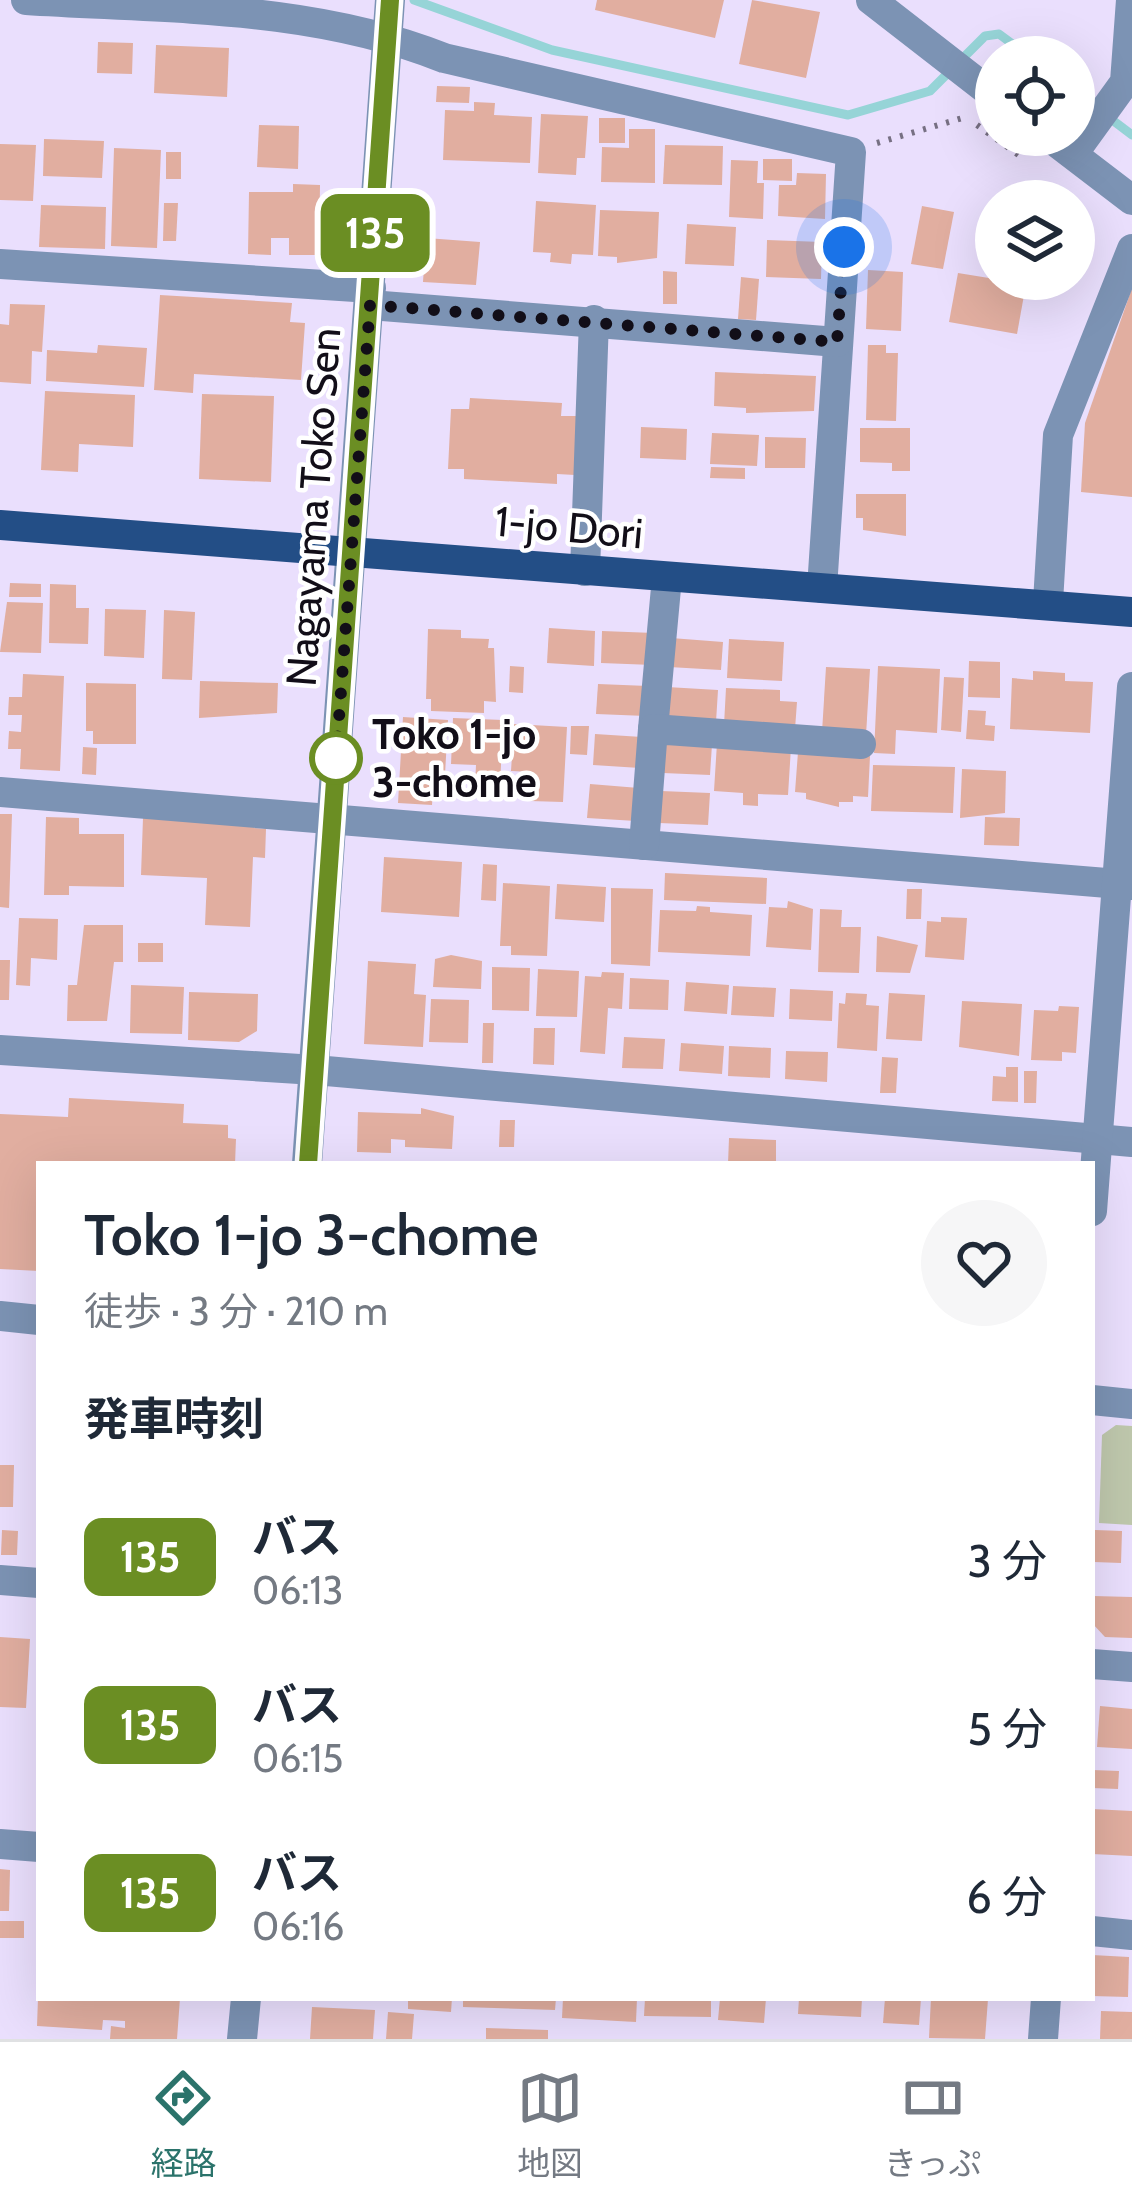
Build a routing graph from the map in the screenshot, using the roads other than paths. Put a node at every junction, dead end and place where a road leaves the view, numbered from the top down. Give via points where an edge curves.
1 (26, 0) edge
2 (871, 0) edge
3 (1131, 0) edge
4 (389, 16) edge
5 (975, 81) edge
6 (1117, 96) edge
7 (1095, 125) edge
8 (1076, 156) edge
9 (1132, 200) edge
10 (1132, 249) edge
11 (0, 264) edge
12 (371, 296) junction
13 (594, 320) junction
14 (837, 342) junction
15 (0, 525) edge
16 (350, 554) junction
17 (585, 572) junction
18 (667, 577) junction
19 (822, 588) junction
20 (1048, 602) junction
21 (1132, 612) edge
22 (1132, 687) edge
23 (653, 729) junction
24 (861, 744) dead end
25 (0, 792) edge
26 (332, 820) junction
27 (644, 845) junction
28 (1125, 885) edge
29 (0, 1050) edge
30 (315, 1070) junction
31 (1099, 1140) junction
32 (1132, 1142) edge
33 (308, 1161) edge
34 (1095, 1181) edge
35 (0, 1316) edge
36 (36, 1320) edge
37 (1095, 1400) edge
38 (1132, 1404) edge
39 (0, 1580) edge
40 (36, 1583) edge
41 (1095, 1664) edge
42 (1132, 1667) edge
43 (0, 1844) edge
44 (36, 1847) edge
45 (1095, 1931) edge
46 (1132, 1934) edge
47 (246, 2001) edge
48 (1046, 2001) edge
49 (242, 2039) edge
50 (1043, 2039) edge

1 - 4 street
2 - 5 street
3 - 6 street
4 - 12 street, Nagayama Toko Sen
4 - 14 street via 444,58 850,152
6 - 7 street
8 - 9 street
10 - 20 street via 1058,435
11 - 12 street
12 - 13 street
12 - 16 street, Nagayama Toko Sen
13 - 14 street
13 - 17 street
14 - 19 street
15 - 16 main road, 1-jo Dori
16 - 17 main road, 1-jo Dori
16 - 26 street, Nagayama Toko Sen
17 - 18 main road, 1-jo Dori
18 - 19 main road, 1-jo Dori
18 - 23 street
19 - 20 main road, 1-jo Dori
20 - 21 main road, 1-jo Dori
22 - 28 street
23 - 24 street
23 - 27 street
25 - 26 street
26 - 27 street
26 - 30 street, Nagayama Toko Sen
27 - 28 street
28 - 31 street
29 - 30 street
30 - 31 street
30 - 33 street, Nagayama Toko Sen
31 - 32 street
31 - 34 street
35 - 36 street
37 - 38 street
39 - 40 street
41 - 42 street
43 - 44 street
45 - 46 street
47 - 49 street
48 - 50 street

